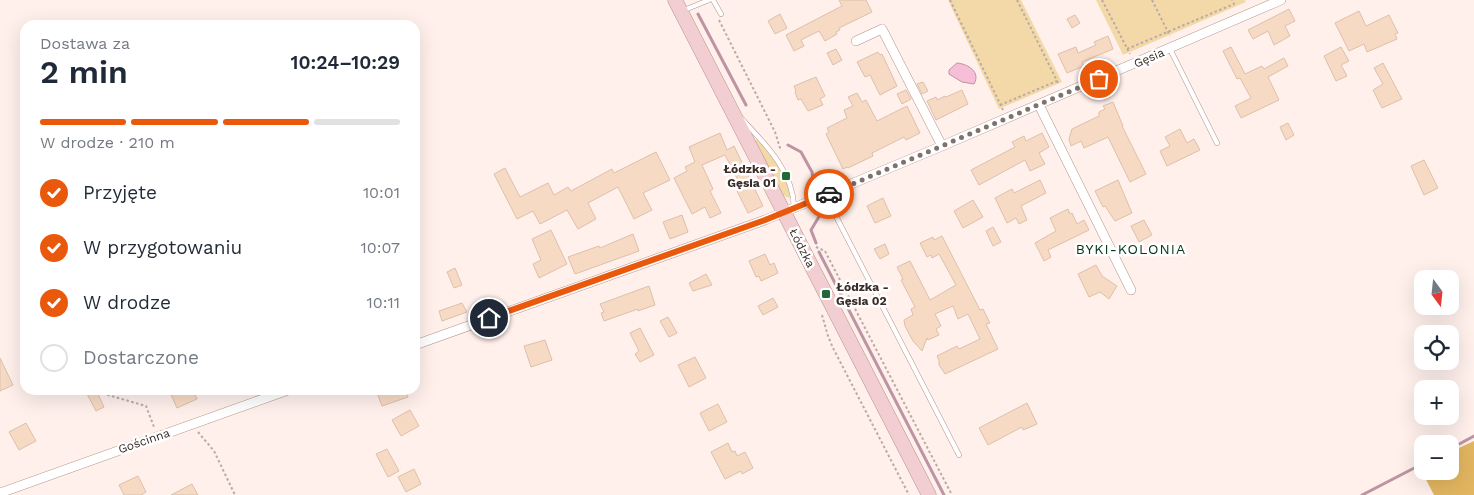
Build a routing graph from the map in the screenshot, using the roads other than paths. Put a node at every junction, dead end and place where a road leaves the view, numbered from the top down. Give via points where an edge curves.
1 (709, 0) edge
2 (713, 0) edge
3 (1281, 0) edge
4 (678, 6) edge
5 (721, 14) road end
6 (856, 41) dead end
7 (1172, 48) junction
8 (1039, 105) junction
9 (1217, 143) dead end
10 (942, 146) junction
11 (825, 195) junction
12 (789, 210) junction
13 (1131, 290) dead end
14 (420, 343) edge
15 (274, 395) edge
16 (959, 455) dead end
17 (0, 493) edge
18 (929, 495) edge

1 - 4 lane
2 - 5 lane
3 - 7 street, Gęsia
4 - 12 main road, Łódzka
6 - 10 street via 882,29
7 - 8 street, Gęsia
7 - 9 lane
8 - 10 street, Gęsia
8 - 13 street
10 - 11 street, Gęsia
11 - 12 street, Gęsia
11 - 16 lane
12 - 14 street
12 - 18 main road, Łódzka
15 - 17 street, Gościnna

